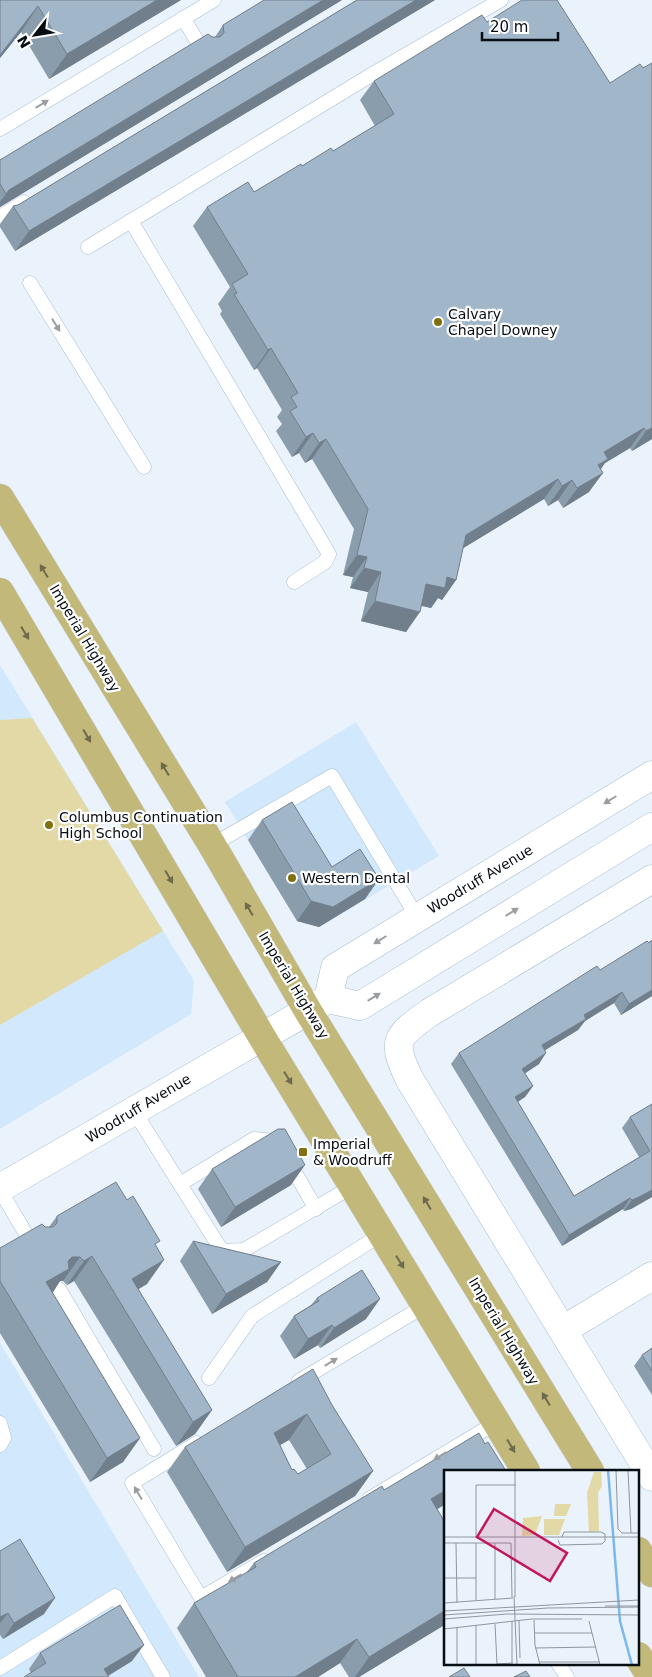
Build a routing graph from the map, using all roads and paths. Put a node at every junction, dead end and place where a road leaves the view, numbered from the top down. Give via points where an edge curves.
1 (214, 0) edge
2 (501, 0) edge
3 (184, 18) junction
4 (202, 49) edge
5 (0, 129) edge
6 (33, 197) edge
7 (0, 217) edge
8 (131, 221) junction
9 (88, 248) dead end
10 (30, 284) dead end
11 (144, 467) dead end
12 (0, 498) edge
13 (294, 582) dead end
14 (0, 592) edge
15 (652, 775) edge
16 (652, 827) edge
17 (212, 845) junction
18 (652, 879) edge
19 (417, 917) junction
20 (318, 1005) junction
21 (262, 1037) junction
22 (134, 1111) junction
23 (180, 1184) junction
24 (353, 1186) junction
25 (0, 1189) edge
26 (316, 1209) junction
27 (382, 1234) junction
28 (32, 1244) edge
29 (652, 1276) edge
30 (60, 1289) edge
31 (426, 1305) junction
32 (563, 1330) junction
33 (209, 1378) dead end
34 (284, 1390) edge
35 (497, 1422) junction
36 (0, 1424) edge
37 (209, 1435) edge
38 (0, 1445) edge
39 (154, 1449) dead end
40 (525, 1470) edge
41 (589, 1470) edge
42 (652, 1477) edge
43 (353, 1508) edge
44 (277, 1554) edge
45 (640, 1554) edge
46 (652, 1574) edge
47 (640, 1659) edge
48 (559, 1664) edge
49 (0, 1668) edge
50 (163, 1677) edge
51 (567, 1677) edge
52 (651, 1677) edge

1 - 3 lane
2 - 8 lane
3 - 4 lane
5 -> 3 lane
6 - 7 lane
8 - 9 lane
8 - 13 lane via 329,554 325,562
10 -> 11 lane
17 -> 12 main road, Imperial Highway
14 -> 21 main road
15 -> 19 main road, Woodruff Avenue
20 -> 16 main road via 360,1006
17 - 19 lane via 332,776
20 -> 17 main road, Imperial Highway
18 - 32 main road via 429,1013 410,1027 398,1043 400,1059 410,1080
19 -> 20 main road, Woodruff Avenue via 334,968
20 - 21 main road, Woodruff Avenue
41 -> 20 main road, Imperial Highway
21 - 22 main road, Woodruff Avenue
21 -> 24 main road
22 - 23 lane
22 - 25 main road, Woodruff Avenue
23 - 26 lane via 222,1251 244,1250
23 - 26 lane via 254,1139 276,1141
24 - 26 lane
24 - 27 main road
25 - 28 lane
27 -> 31 main road
27 - 33 lane via 252,1316
29 - 32 main road
30 - 39 lane
34 -> 31 lane
31 - 35 main road
32 - 42 main road
35 -> 40 main road
35 -> 43 lane
36 - 38 lane via 4,1438
44 -> 37 lane via 201,1598 132,1483
45 - 46 main road
47 - 52 main road
48 - 51 lane
49 - 50 lane via 115,1596

